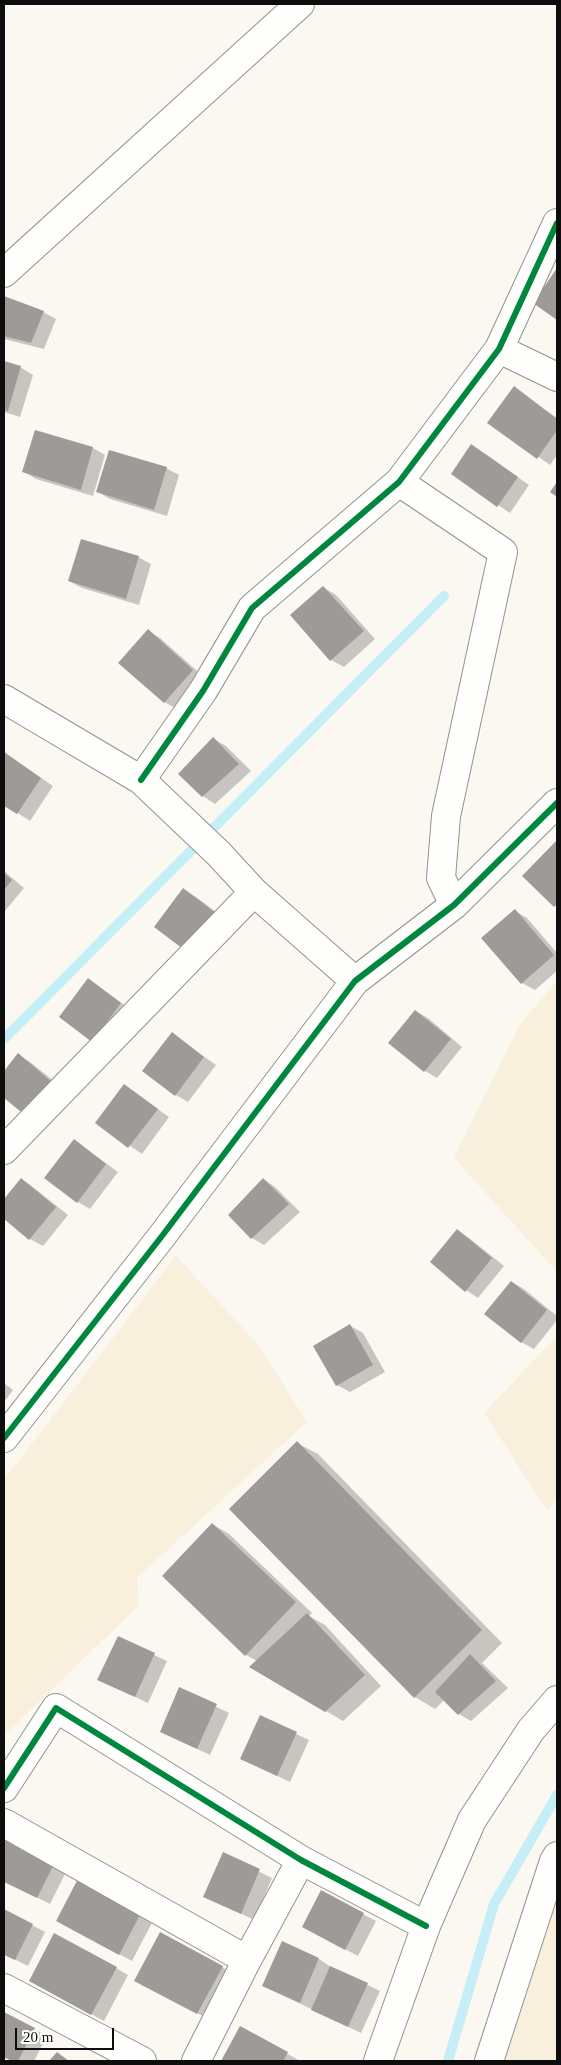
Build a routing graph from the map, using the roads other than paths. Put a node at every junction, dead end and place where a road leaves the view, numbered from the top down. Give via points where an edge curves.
1 (300, 4) edge
2 (557, 222) edge
3 (4, 273) edge
4 (499, 349) junction
5 (557, 377) edge
6 (399, 482) junction
7 (4, 699) edge
8 (141, 780) junction
9 (557, 803) edge
10 (254, 892) junction
11 (454, 905) junction
12 (355, 981) junction
13 (4, 1150) edge
14 (4, 1438) edge
15 (557, 1700) edge
16 (4, 1788) edge
17 (4, 1823) edge
18 (557, 1856) edge
19 (301, 1860) junction
20 (426, 1926) junction
21 (247, 1960) junction
22 (4, 1988) edge
23 (142, 2061) edge
24 (196, 2061) edge
25 (378, 2061) edge
26 (489, 2061) edge

1 - 3 street
2 - 4 street
4 - 5 street
4 - 6 street
6 - 8 street via 252,608 203,691
6 - 11 street via 503,552 446,816 441,878
7 - 8 street
8 - 10 street
9 - 11 street
10 - 12 street
10 - 13 street
11 - 12 street
12 - 14 street
15 - 20 street via 532,1730 472,1820
16 - 19 street via 56,1708
17 - 21 street
18 - 26 street
19 - 20 street
19 - 21 street
20 - 25 street
21 - 24 street
22 - 23 street

